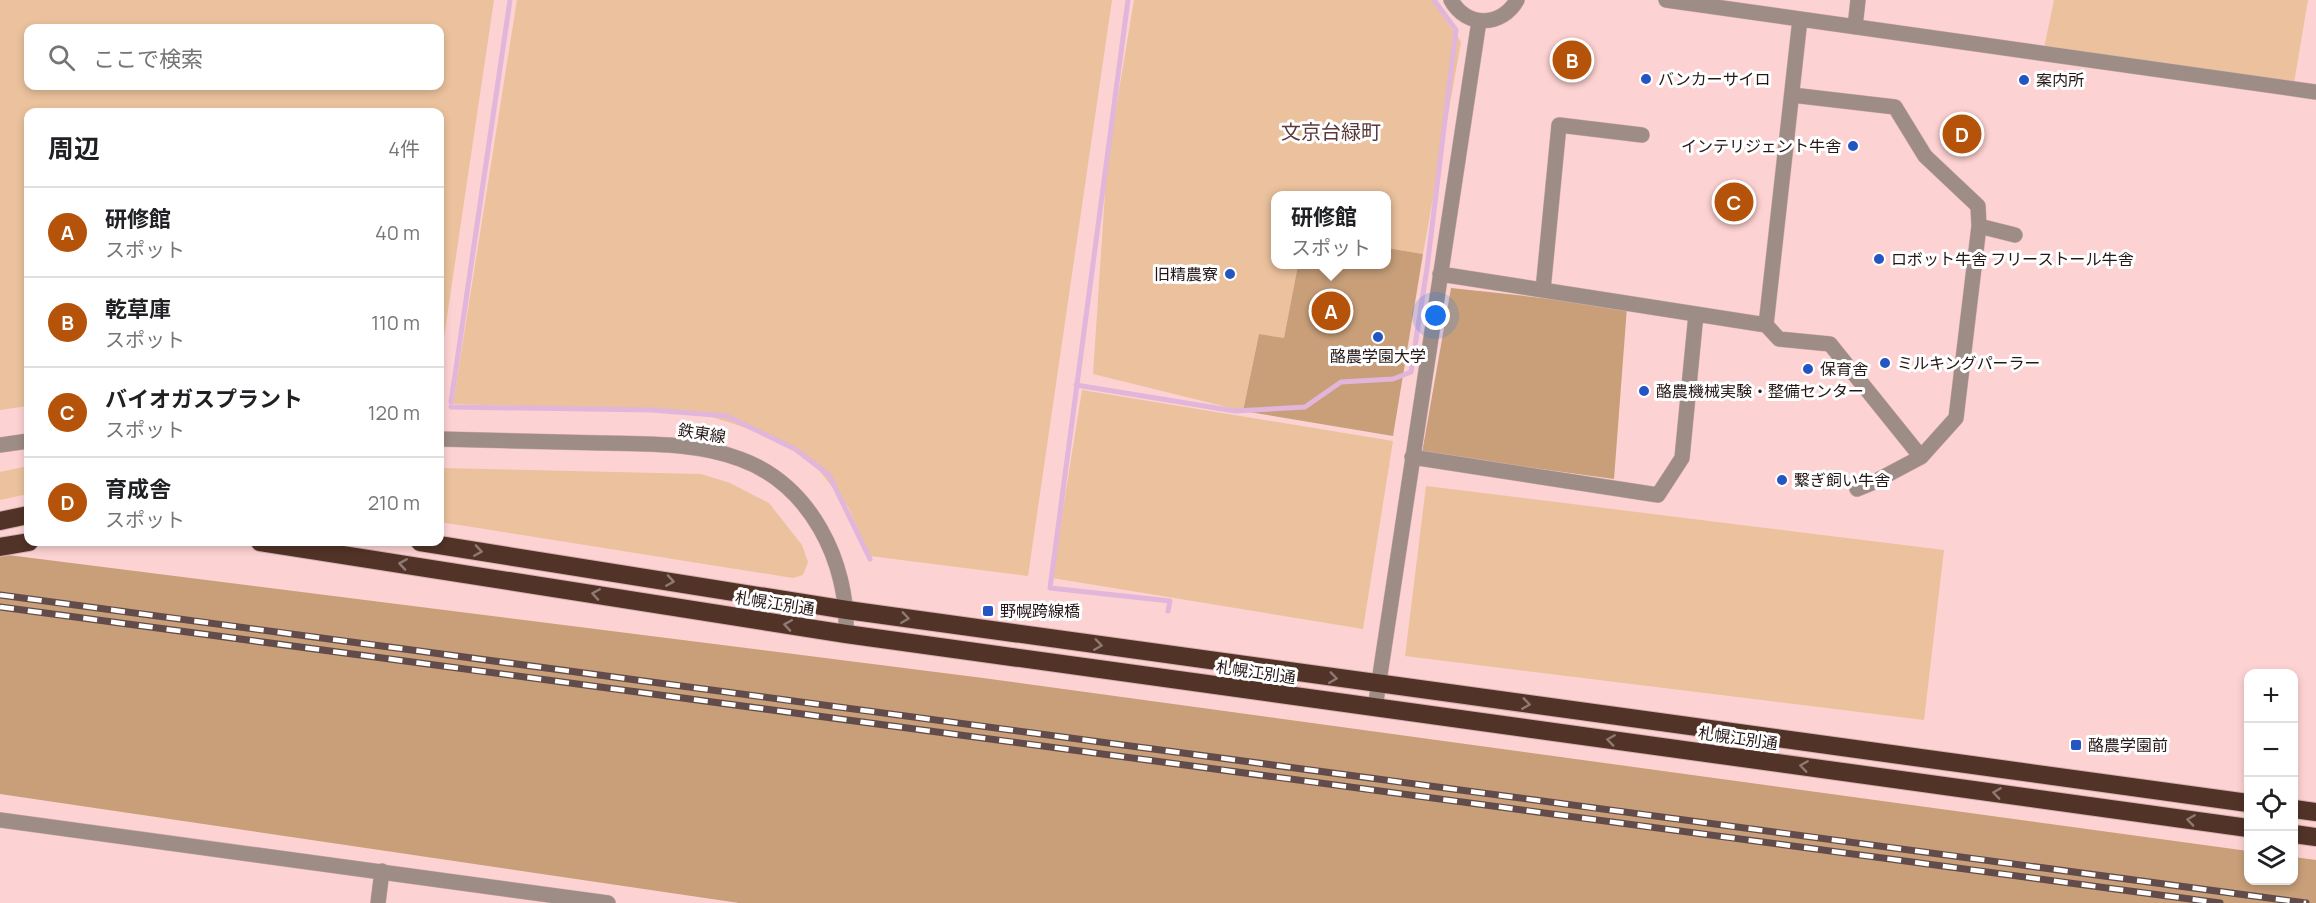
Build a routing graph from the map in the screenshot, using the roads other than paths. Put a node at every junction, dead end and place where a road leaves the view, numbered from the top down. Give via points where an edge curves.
1 (1451, 0) edge
2 (1517, 0) edge
3 (1666, 0) edge
4 (1858, 0) edge
5 (1800, 19) junction
6 (1479, 21) junction
7 (1855, 27) junction
8 (2316, 92) edge
9 (1792, 95) junction
10 (1642, 135) dead end
11 (1979, 226) junction
12 (2016, 235) dead end
13 (1440, 274) junction
14 (1543, 290) junction
15 (1696, 314) junction
16 (1766, 325) junction
17 (444, 439) edge
18 (24, 442) edge
19 (0, 445) edge
20 (1412, 457) junction
21 (1921, 457) junction
22 (1857, 489) dead end
23 (24, 516) edge
24 (0, 521) edge
25 (24, 543) edge
26 (285, 546) edge
27 (444, 546) edge
28 (0, 547) edge
29 (847, 610) junction
30 (846, 634) junction
31 (1378, 684) junction
32 (1375, 708) junction
33 (2244, 802) edge
34 (2298, 810) edge
35 (2316, 812) edge
36 (0, 820) edge
37 (2244, 827) edge
38 (2298, 835) edge
39 (2316, 837) edge
40 (382, 871) junction
41 (523, 897) edge
42 (378, 903) edge
43 (608, 903) edge

1 - 6 street via 1459,12
2 - 6 street via 1501,18
3 - 5 street
4 - 7 street
5 - 7 street
5 - 9 street
6 - 13 street
7 - 8 street
9 - 11 street via 1894,107 1925,156 1978,206
9 - 16 street
10 - 14 street via 1559,125
11 - 12 street
11 - 21 street via 1956,418
13 - 14 street
13 - 20 street
14 - 15 street
15 - 16 street
15 - 20 street via 1682,458 1659,495
16 - 21 street via 1779,339 1830,344
17 - 29 street, 鉄東線 via 660,445 711,450 740,459 767,471 810,510 838,569
18 - 19 street
20 - 31 street
21 - 22 street
23 - 24 highway
25 - 28 highway
30 -> 26 highway, 札幌江別通
27 -> 29 highway, 札幌江別通
29 - 30 street, 鉄東線
29 -> 31 highway, 札幌江別通
30 - 32 highway, 札幌江別通
31 - 32 street
31 -> 33 highway, 札幌江別通
37 -> 32 highway, 札幌江別通
34 - 35 highway
36 - 40 street
38 - 39 highway
40 - 41 street
40 - 42 street
41 - 43 street

